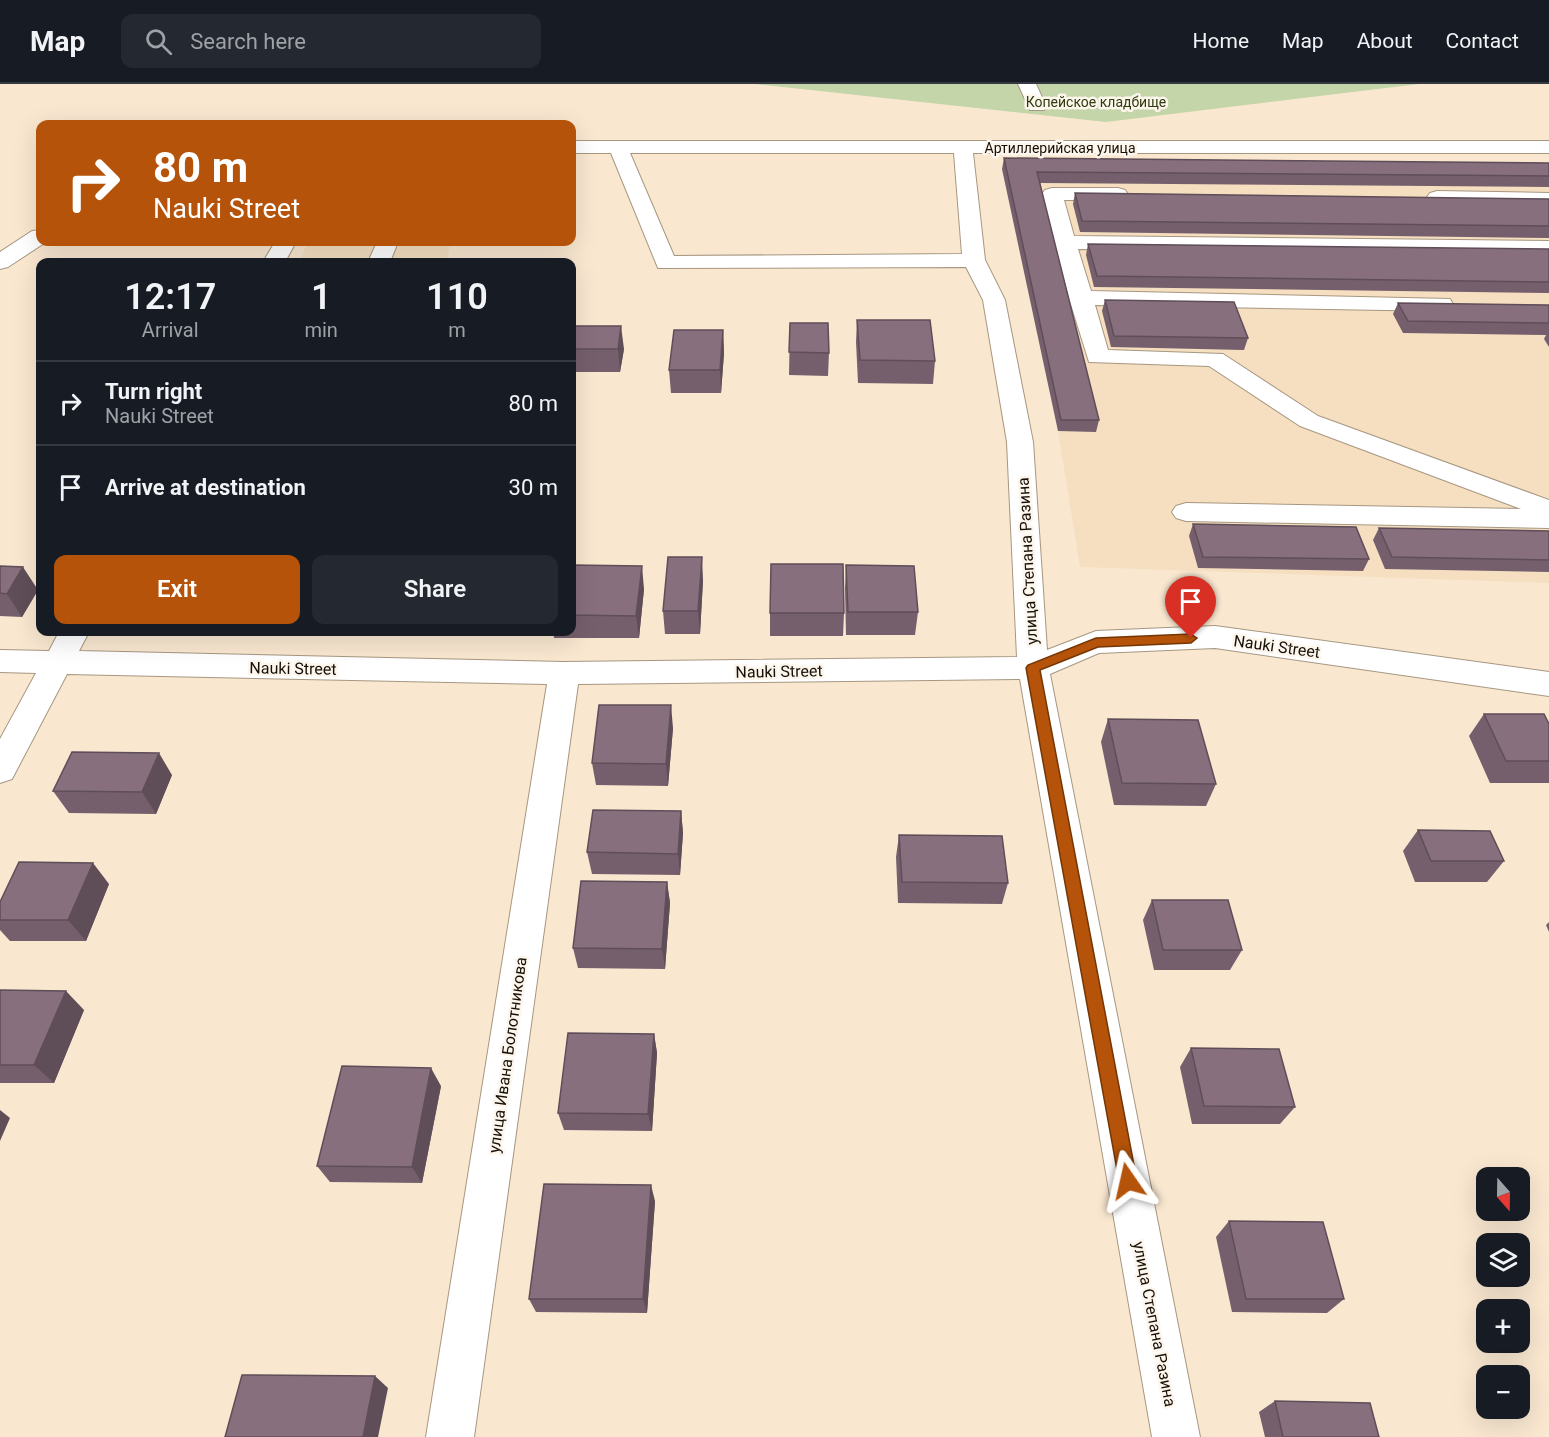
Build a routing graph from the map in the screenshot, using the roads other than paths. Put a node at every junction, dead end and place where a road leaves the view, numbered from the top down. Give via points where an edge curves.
1 (1027, 84) edge
2 (1037, 106) dead end
3 (576, 147) edge
4 (618, 147) junction
5 (1549, 147) edge
6 (963, 148) junction
7 (1135, 194) edge
8 (1419, 197) edge
9 (1549, 199) edge
10 (36, 239) edge
11 (1064, 242) junction
12 (1549, 248) edge
13 (974, 260) junction
14 (0, 262) edge
15 (1080, 298) junction
16 (1467, 304) edge
17 (1549, 510) edge
18 (1186, 512) dead end
19 (1549, 519) edge
20 (72, 636) edge
21 (0, 661) edge
22 (57, 663) junction
23 (1033, 668) junction
24 (564, 673) junction
25 (1549, 684) edge
26 (0, 770) edge
27 (450, 1437) edge
28 (1176, 1437) edge

1 - 2 street
3 - 4 street, Артиллерийская улица
4 - 6 street, Артиллерийская улица
4 - 13 street via 666,263
5 - 6 street, Артиллерийская улица
6 - 13 street, улица Степана Разина
7 - 11 street via 1052,194
8 - 9 street
10 - 14 street
11 - 12 street
11 - 15 street
13 - 23 street, улица Степана Разина via 994,300 1020,442
15 - 16 street
15 - 17 street via 1098,357 1214,359 1309,421
18 - 19 street
20 - 22 street
21 - 22 street, Nauki Street
22 - 24 street, Nauki Street
22 - 26 street
23 - 24 street, Nauki Street
23 - 25 street, Nauki Street via 1096,642 1215,637
23 - 28 street, улица Степана Разина
24 - 27 street, улица Ивана Болотникова

